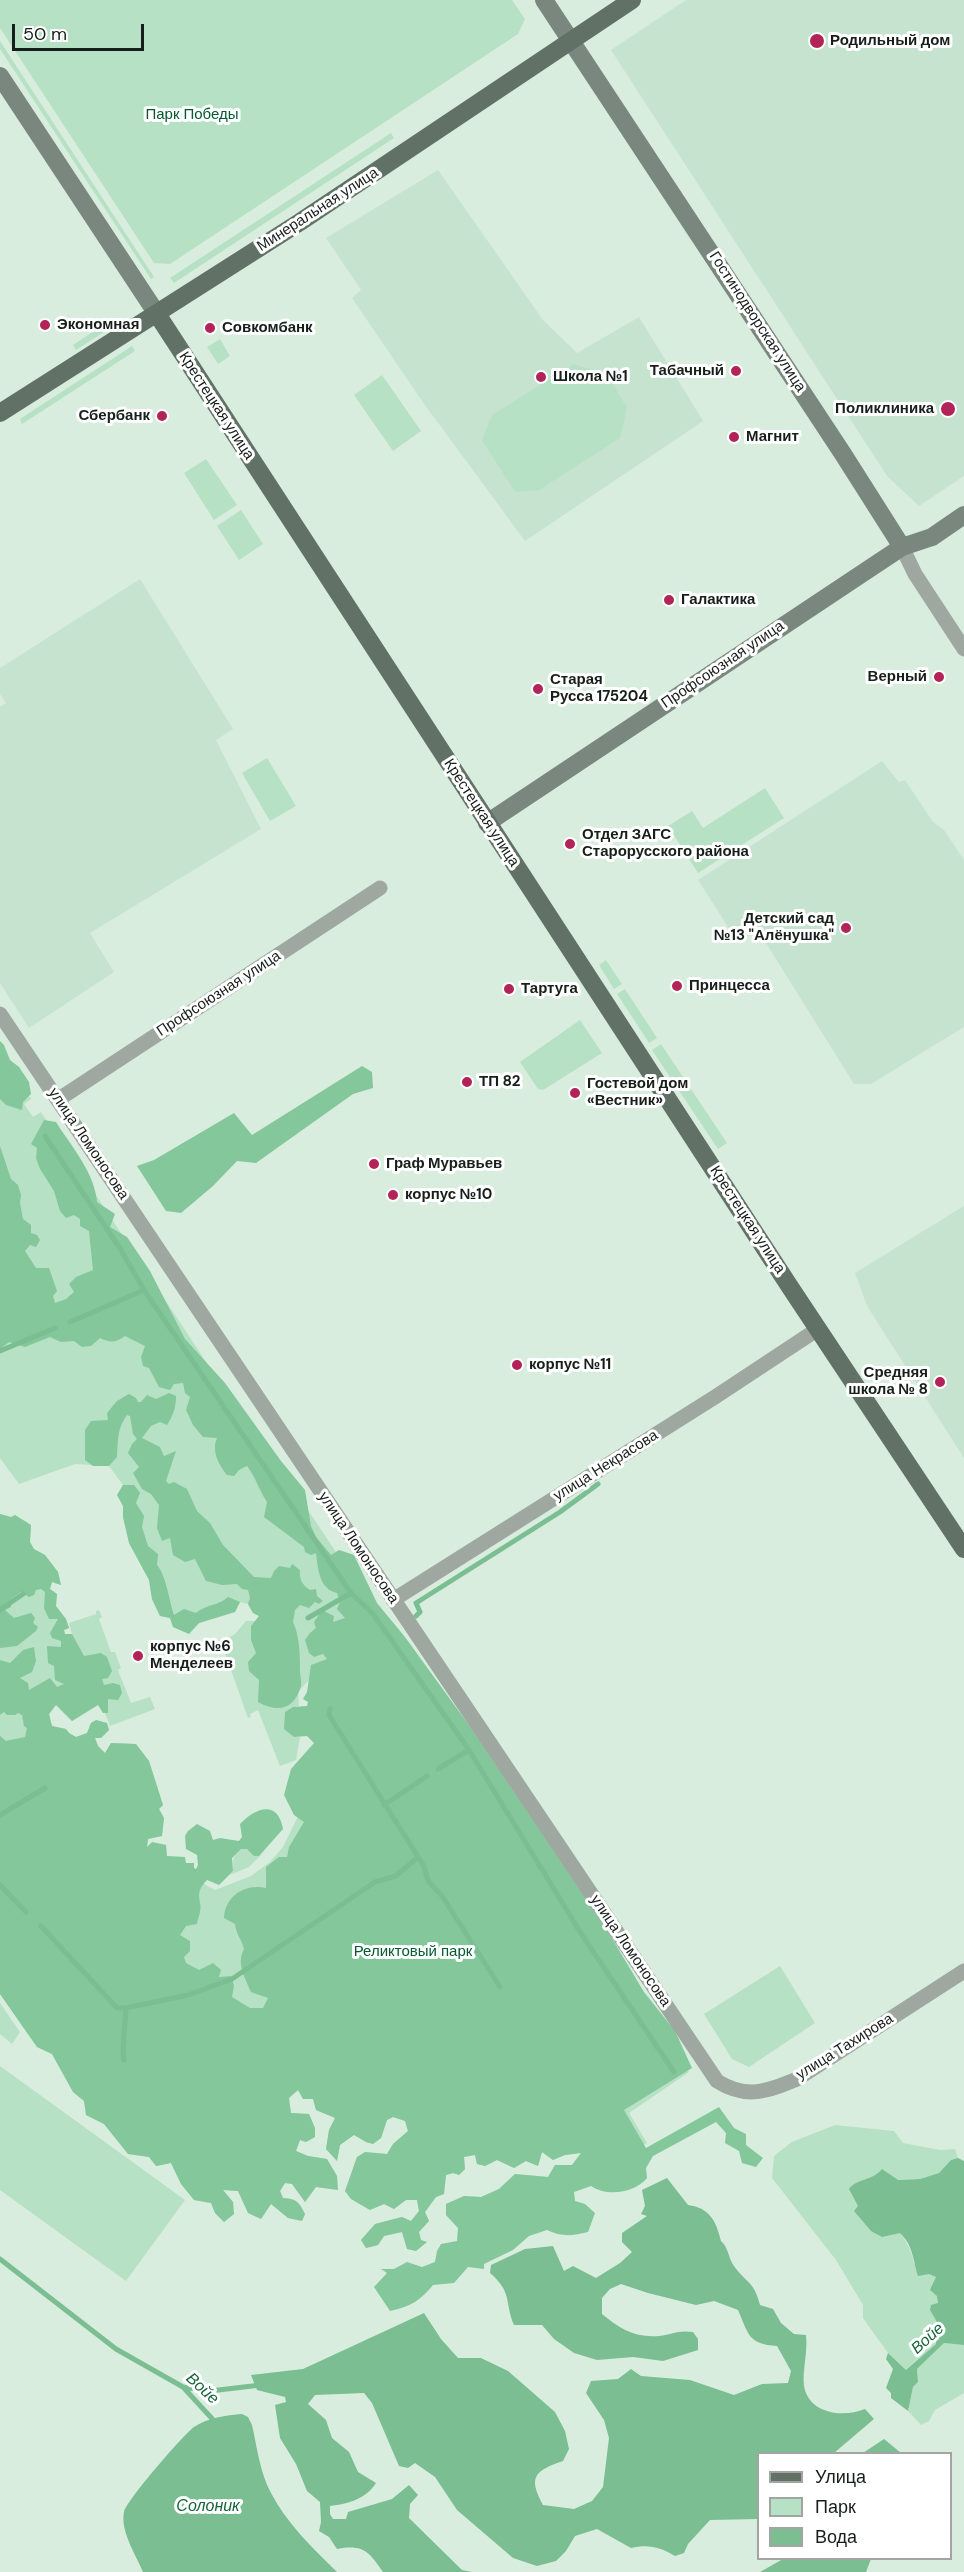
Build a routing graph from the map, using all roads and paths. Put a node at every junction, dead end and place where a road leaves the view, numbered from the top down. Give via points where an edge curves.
1 (544, 0) edge
2 (632, 0) edge
3 (571, 40) junction
4 (0, 76) edge
5 (157, 314) junction
6 (0, 413) edge
7 (964, 516) edge
8 (902, 547) junction
9 (964, 649) edge
10 (487, 823) junction
11 (380, 888) dead end
12 (0, 1014) edge
13 (59, 1099) junction
14 (818, 1329) junction
15 (964, 1549) edge
16 (393, 1600) junction
17 (964, 1971) edge
18 (717, 2081) joint

1 - 3 street, Гостинодворская улица
2 - 3 main road, Минеральная улица
3 - 5 main road, Минеральная улица
3 - 8 street, Гостинодворская улица
4 - 5 street, Крестецкая улица
5 - 6 main road, Минеральная улица
5 - 10 main road, Крестецкая улица
7 - 8 street, Профсоюзная улица via 932,537
8 - 9 street, Гостинодворская улица
8 - 10 street, Профсоюзная улица
10 - 14 main road, Крестецкая улица
11 - 13 street, Профсоюзная улица
12 - 13 street, улица Ломоносова
13 - 16 street, улица Ломоносова
14 - 15 main road, Крестецкая улица
14 - 16 street, улица Некрасова
16 - 18 street, улица Ломоносова
17 - 18 street, улица Тахирова via 797,2079 767,2091 731,2090

